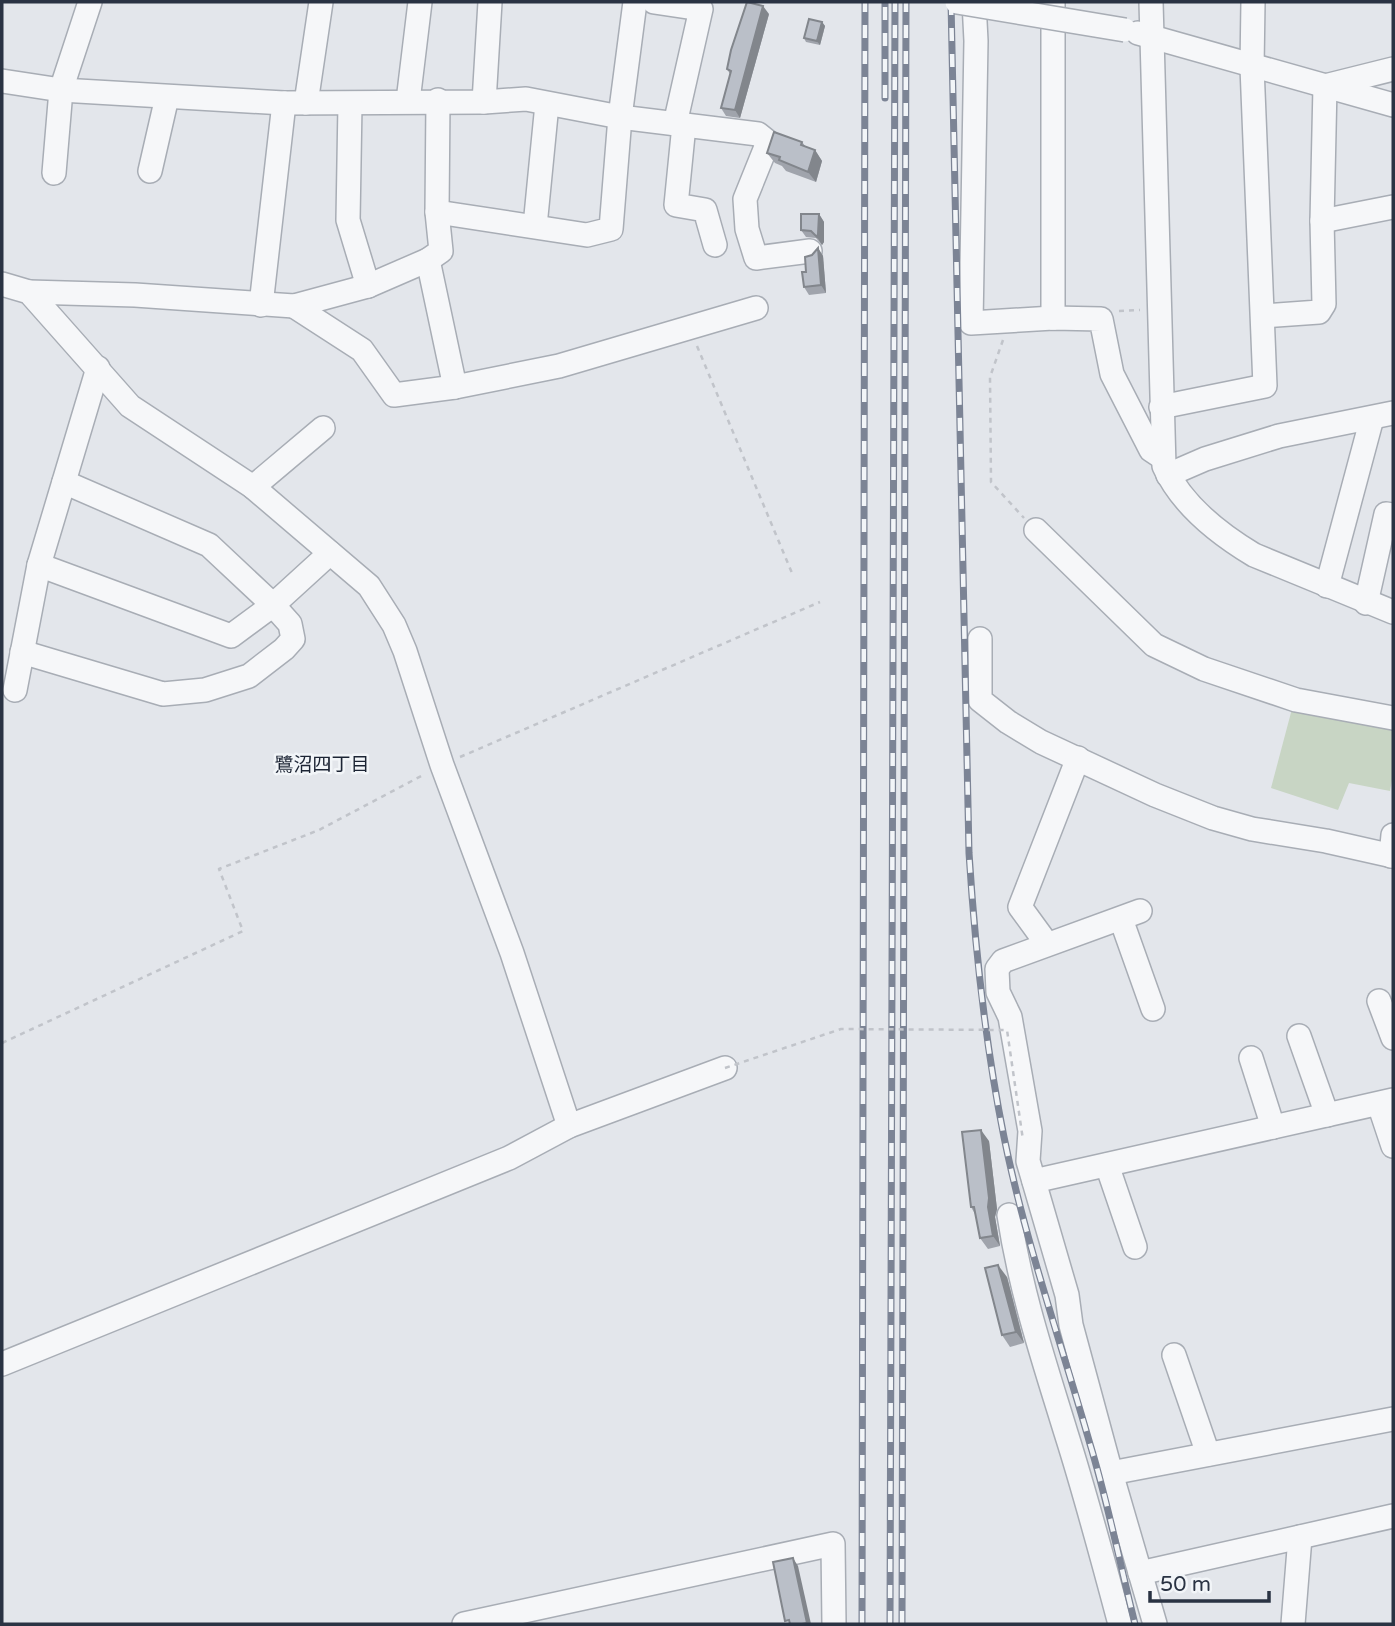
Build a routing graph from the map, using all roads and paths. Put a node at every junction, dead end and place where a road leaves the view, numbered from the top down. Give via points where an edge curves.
1 (90, 2) edge
2 (321, 2) edge
3 (420, 2) edge
4 (490, 2) edge
5 (635, 2) edge
6 (654, 2) edge
7 (957, 2) edge
8 (974, 2) edge
9 (1053, 2) edge
10 (1151, 2) edge
11 (1253, 2) edge
12 (1152, 37) junction
13 (1252, 66) junction
14 (1393, 69) edge
15 (2, 81) edge
16 (1325, 86) junction
17 (61, 90) junction
18 (167, 97) junction
19 (438, 100) junction
20 (408, 101) junction
21 (484, 102) junction
22 (295, 103) junction
23 (350, 104) junction
24 (547, 104) junction
25 (1393, 105) edge
26 (620, 117) junction
27 (679, 125) junction
28 (150, 171) dead end
29 (54, 173) dead end
30 (1393, 207) edge
31 (437, 212) junction
32 (1322, 221) junction
33 (534, 226) junction
34 (715, 244) dead end
35 (810, 251) dead end
36 (428, 260) junction
37 (2, 284) edge
38 (368, 286) junction
39 (29, 292) junction
40 (261, 305) junction
41 (294, 306) junction
42 (756, 308) dead end
43 (1158, 310) junction
44 (1264, 316) junction
45 (1053, 318) junction
46 (1101, 319) junction
47 (1010, 320) junction
48 (689, 326) junction
49 (98, 368) junction
50 (455, 387) junction
51 (1161, 407) junction
52 (1383, 415) edge
53 (323, 428) dead end
54 (1166, 467) junction
55 (64, 482) junction
56 (253, 487) junction
57 (1393, 515) edge
58 (1036, 530) joint
59 (330, 553) junction
60 (39, 565) junction
61 (792, 573) dead end
62 (1327, 586) junction
63 (820, 602) dead end
64 (1366, 603) junction
65 (273, 605) junction
66 (1393, 612) edge
67 (980, 639) dead end
68 (22, 652) junction
69 (15, 690) dead end
70 (1393, 718) edge
71 (1078, 758) junction
72 (442, 765) junction
73 (1393, 849) edge
74 (1047, 944) junction
75 (1379, 1001) dead end
76 (1153, 1009) dead end
77 (1299, 1036) dead end
78 (1393, 1038) edge
79 (2, 1044) edge
80 (1251, 1058) dead end
81 (725, 1068) joint
82 (1386, 1102) edge
83 (1327, 1115) junction
84 (569, 1126) junction
85 (1273, 1128) junction
86 (1023, 1140) dead end
87 (1393, 1146) edge
88 (1107, 1165) junction
89 (1034, 1181) junction
90 (1009, 1215) dead end
91 (1135, 1247) dead end
92 (1174, 1355) dead end
93 (2, 1364) edge
94 (1393, 1419) edge
95 (1208, 1454) junction
96 (1111, 1473) junction
97 (1393, 1516) edge
98 (1300, 1537) junction
99 (1140, 1573) junction
100 (488, 1622) edge
101 (464, 1624) edge
102 (834, 1624) edge
103 (1120, 1624) edge
104 (1155, 1624) edge
105 (1293, 1624) edge

1 - 17 street
2 - 22 street
3 - 20 street
4 - 21 street
5 - 26 street
6 - 27 street via 701,9
7 - 12 street, bridge
8 - 47 street via 971,323
9 - 45 street
10 - 12 street
11 - 13 street
12 - 13 street
12 - 43 street
13 - 16 street
13 - 44 street
14 - 16 street
15 - 17 street
16 - 25 street
16 - 32 street
17 - 18 street
17 - 29 street
18 - 22 street
18 - 28 street
19 - 20 street
19 - 21 street
19 - 31 street
20 - 23 street
21 - 24 street via 526,99
22 - 23 street
22 - 40 street
23 - 38 street via 348,220
24 - 26 street
24 - 33 street
26 - 27 street
26 - 33 street via 611,229 587,235
27 - 34 street via 676,205 705,210
27 - 35 street via 758,134 768,142 745,199 747,229 756,258
30 - 32 street
31 - 33 street
31 - 36 street via 441,251
32 - 44 street via 1324,304 1319,312
36 - 38 street
36 - 50 street
37 - 39 street
38 - 41 street
39 - 40 street
39 - 49 street
40 - 41 street
41 - 50 street via 362,350 394,395
42 - 48 street
43 - 46 path via 1114,311
43 - 51 street
44 - 51 street via 1265,386
45 - 46 street
45 - 47 street
46 - 54 street via 1112,374 1151,450
47 - 58 path via 990,377 991,482
48 - 50 street via 559,366
48 - 61 path
49 - 55 street
49 - 56 street via 130,406
51 - 54 street
52 - 54 street via 1279,436
52 - 62 street
53 - 56 street
54 - 62 street via 1204,518 1235,543
55 - 60 street
55 - 65 street via 209,545
56 - 59 street
57 - 64 street via 1386,514
58 - 70 street via 1154,645 1204,669 1296,701
59 - 65 street
59 - 72 street via 369,586 394,625
60 - 65 street via 231,636
60 - 68 street
62 - 64 street
63 - 72 path
64 - 66 street
65 - 68 street via 290,624 293,639 249,676 205,690 163,694
67 - 71 street via 980,700 1041,742
68 - 69 street
71 - 73 street via 1213,818 1252,829
71 - 74 street via 1020,907
72 - 79 path via 319,830 219,869 243,931
72 - 84 street via 512,953
74 - 76 street via 1130,915
74 - 89 street via 1003,961 997,969 998,992 1010,1017 1030,1131 1028,1161
75 - 78 street
77 - 83 street
80 - 85 street
81 - 84 street
81 - 86 path, bridge via 841,1029 1007,1030
82 - 83 street
82 - 87 street
83 - 85 street
84 - 93 street via 509,1158
85 - 88 street
88 - 89 street
88 - 91 street
89 - 96 street
90 - 103 street via 1017,1269 1036,1340
92 - 95 street
94 - 95 street
95 - 96 street
96 - 99 street
97 - 98 street
98 - 99 street
98 - 105 street
99 - 104 street
100 - 101 street
100 - 102 street via 833,1544

